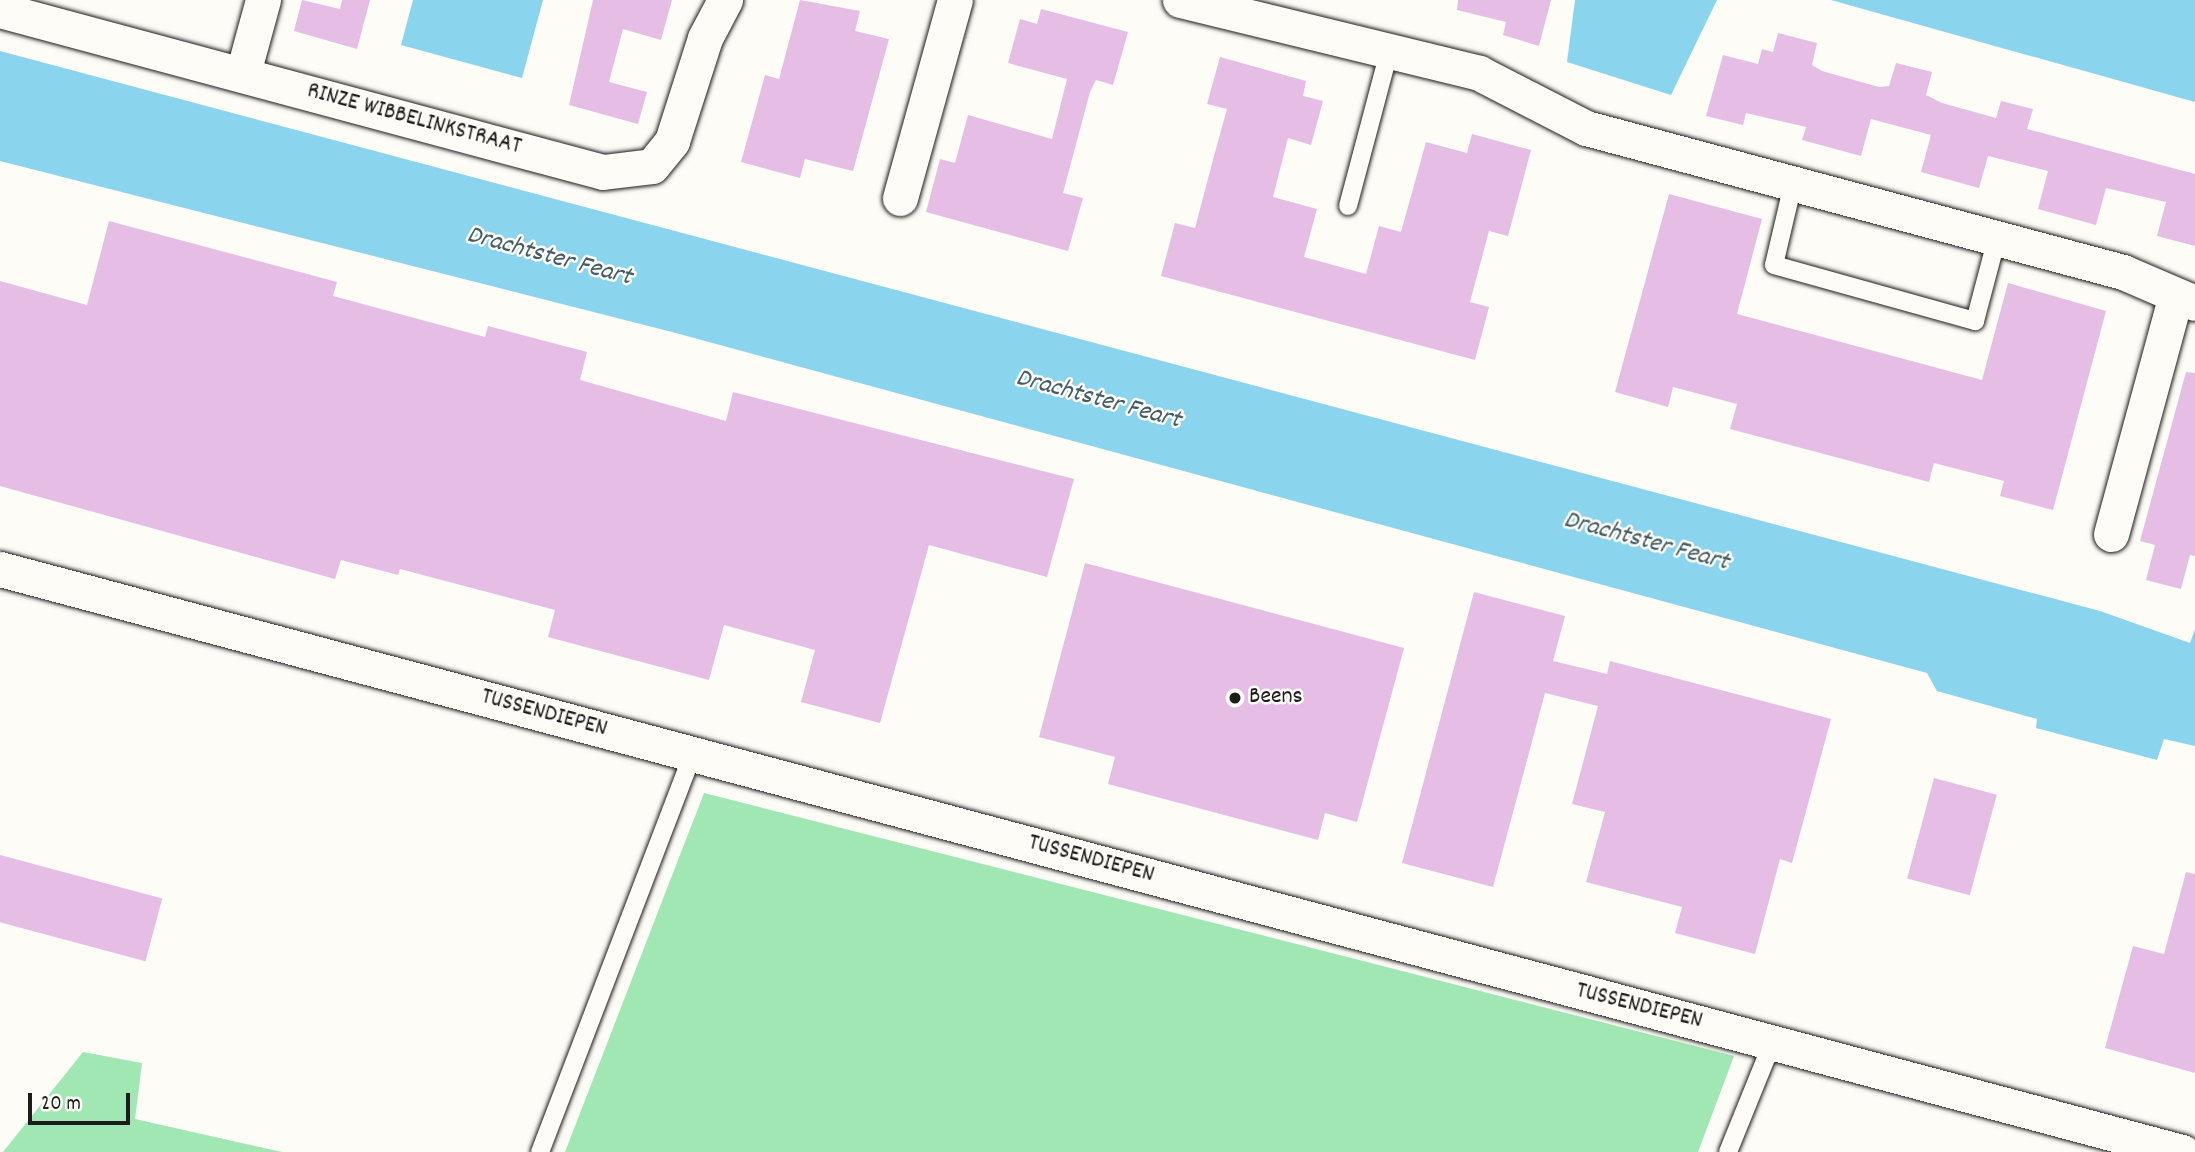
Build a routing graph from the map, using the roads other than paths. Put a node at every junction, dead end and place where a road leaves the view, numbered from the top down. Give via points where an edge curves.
1 (263, 0) edge
2 (725, 0) edge
3 (955, 0) edge
4 (1180, 0) edge
5 (0, 10) edge
6 (1389, 52) junction
7 (243, 73) junction
8 (1793, 184) junction
9 (900, 198) dead end
10 (1348, 206) dead end
11 (1997, 238) junction
12 (2185, 301) edge
13 (2111, 534) dead end
14 (0, 569) edge
15 (693, 754) junction
16 (1773, 1041) junction
17 (540, 1152) edge
18 (1728, 1152) edge
19 (2182, 1152) edge

1 - 7 street
2 - 7 street, RINZE WIBBELINKSTRAAT via 705,38 672,141 652,166 603,172
3 - 9 street
4 - 6 street
5 - 7 street, RINZE WIBBELINKSTRAAT
6 - 8 street via 1479,73 1586,128
6 - 10 lane
8 - 11 street
8 - 11 lane via 1773,265 1975,321
11 - 12 street via 2123,272
12 - 13 street
14 - 15 street, TUSSENDIEPEN
15 - 16 street, TUSSENDIEPEN
15 - 17 lane
16 - 18 lane
16 - 19 street, TUSSENDIEPEN

